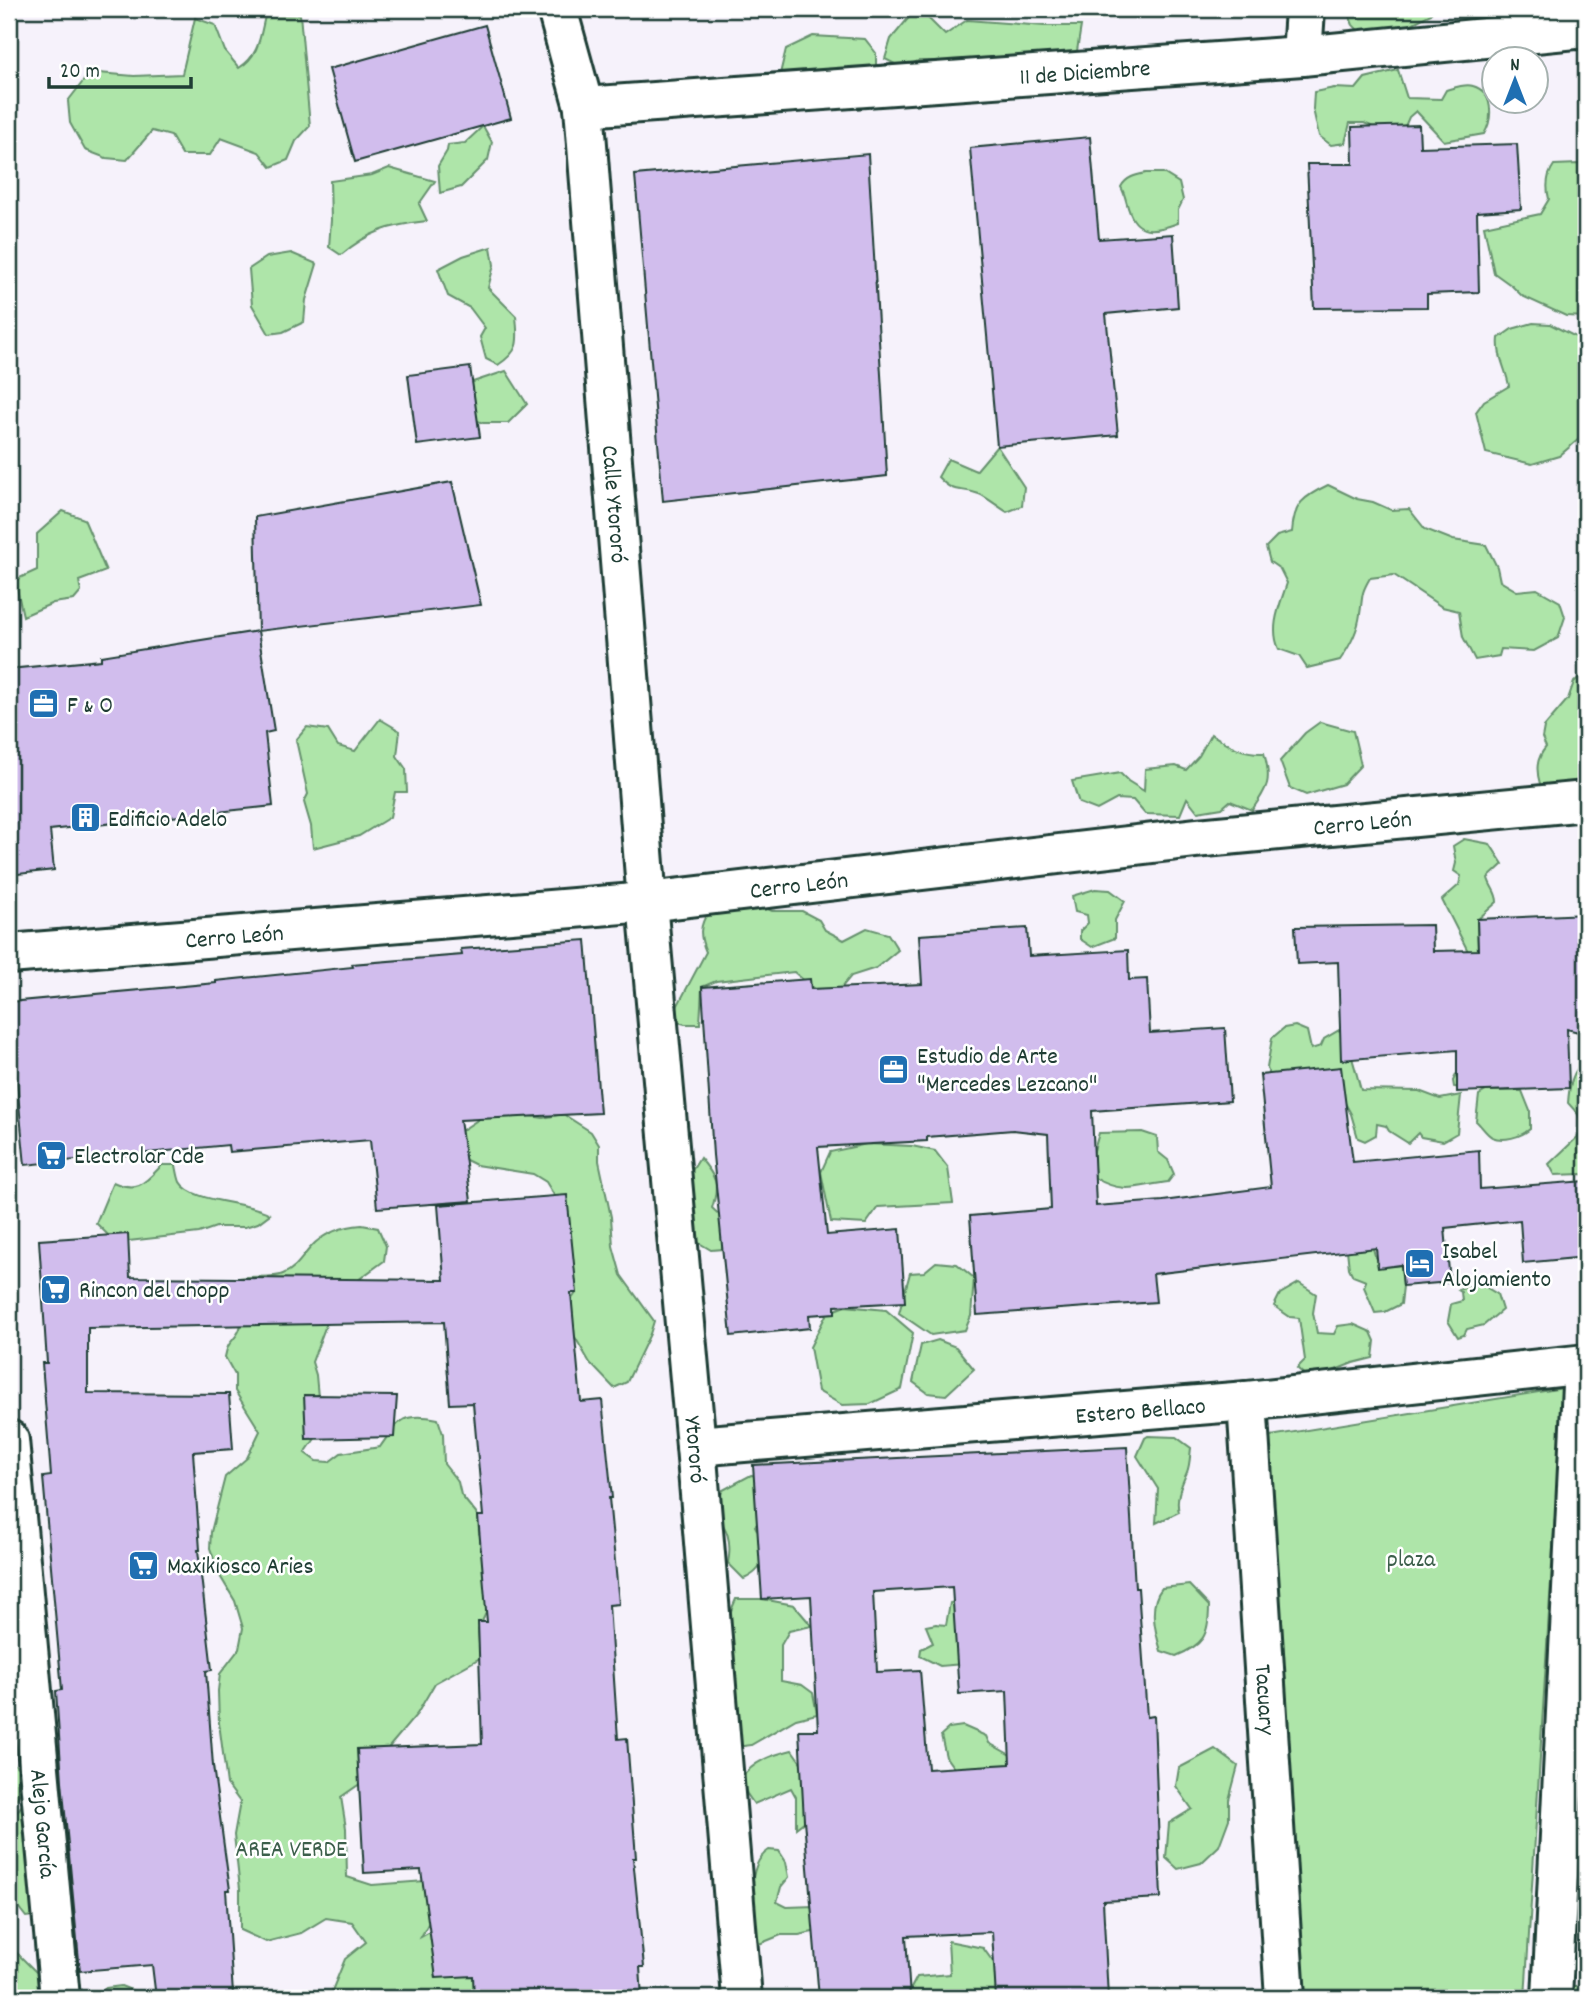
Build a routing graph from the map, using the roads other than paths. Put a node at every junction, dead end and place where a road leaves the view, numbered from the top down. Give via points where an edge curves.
1 (557, 9) edge
2 (1305, 9) edge
3 (1586, 28) edge
4 (1302, 56) junction
5 (584, 107) junction
6 (1586, 801) edge
7 (647, 902) junction
8 (9, 954) edge
9 (1584, 1365) edge
10 (1247, 1401) junction
11 (9, 1440) edge
12 (696, 1446) junction
13 (60, 1998) edge
14 (742, 1998) edge
15 (1285, 1998) edge
16 (1552, 1998) edge

1 - 5 street
2 - 4 street
3 - 4 street, 11 de Diciembre
4 - 5 street, 11 de Diciembre
5 - 7 street, Calle Ytororó
6 - 7 street, Cerro León via 1196,838
7 - 8 street, Cerro León
7 - 12 street, Ytororó
9 - 10 street, Estero Bellaco
9 - 16 street
10 - 12 street, Estero Bellaco
10 - 15 street, Tacuary
11 - 13 street, Alejo García
12 - 14 street, Ytororó

